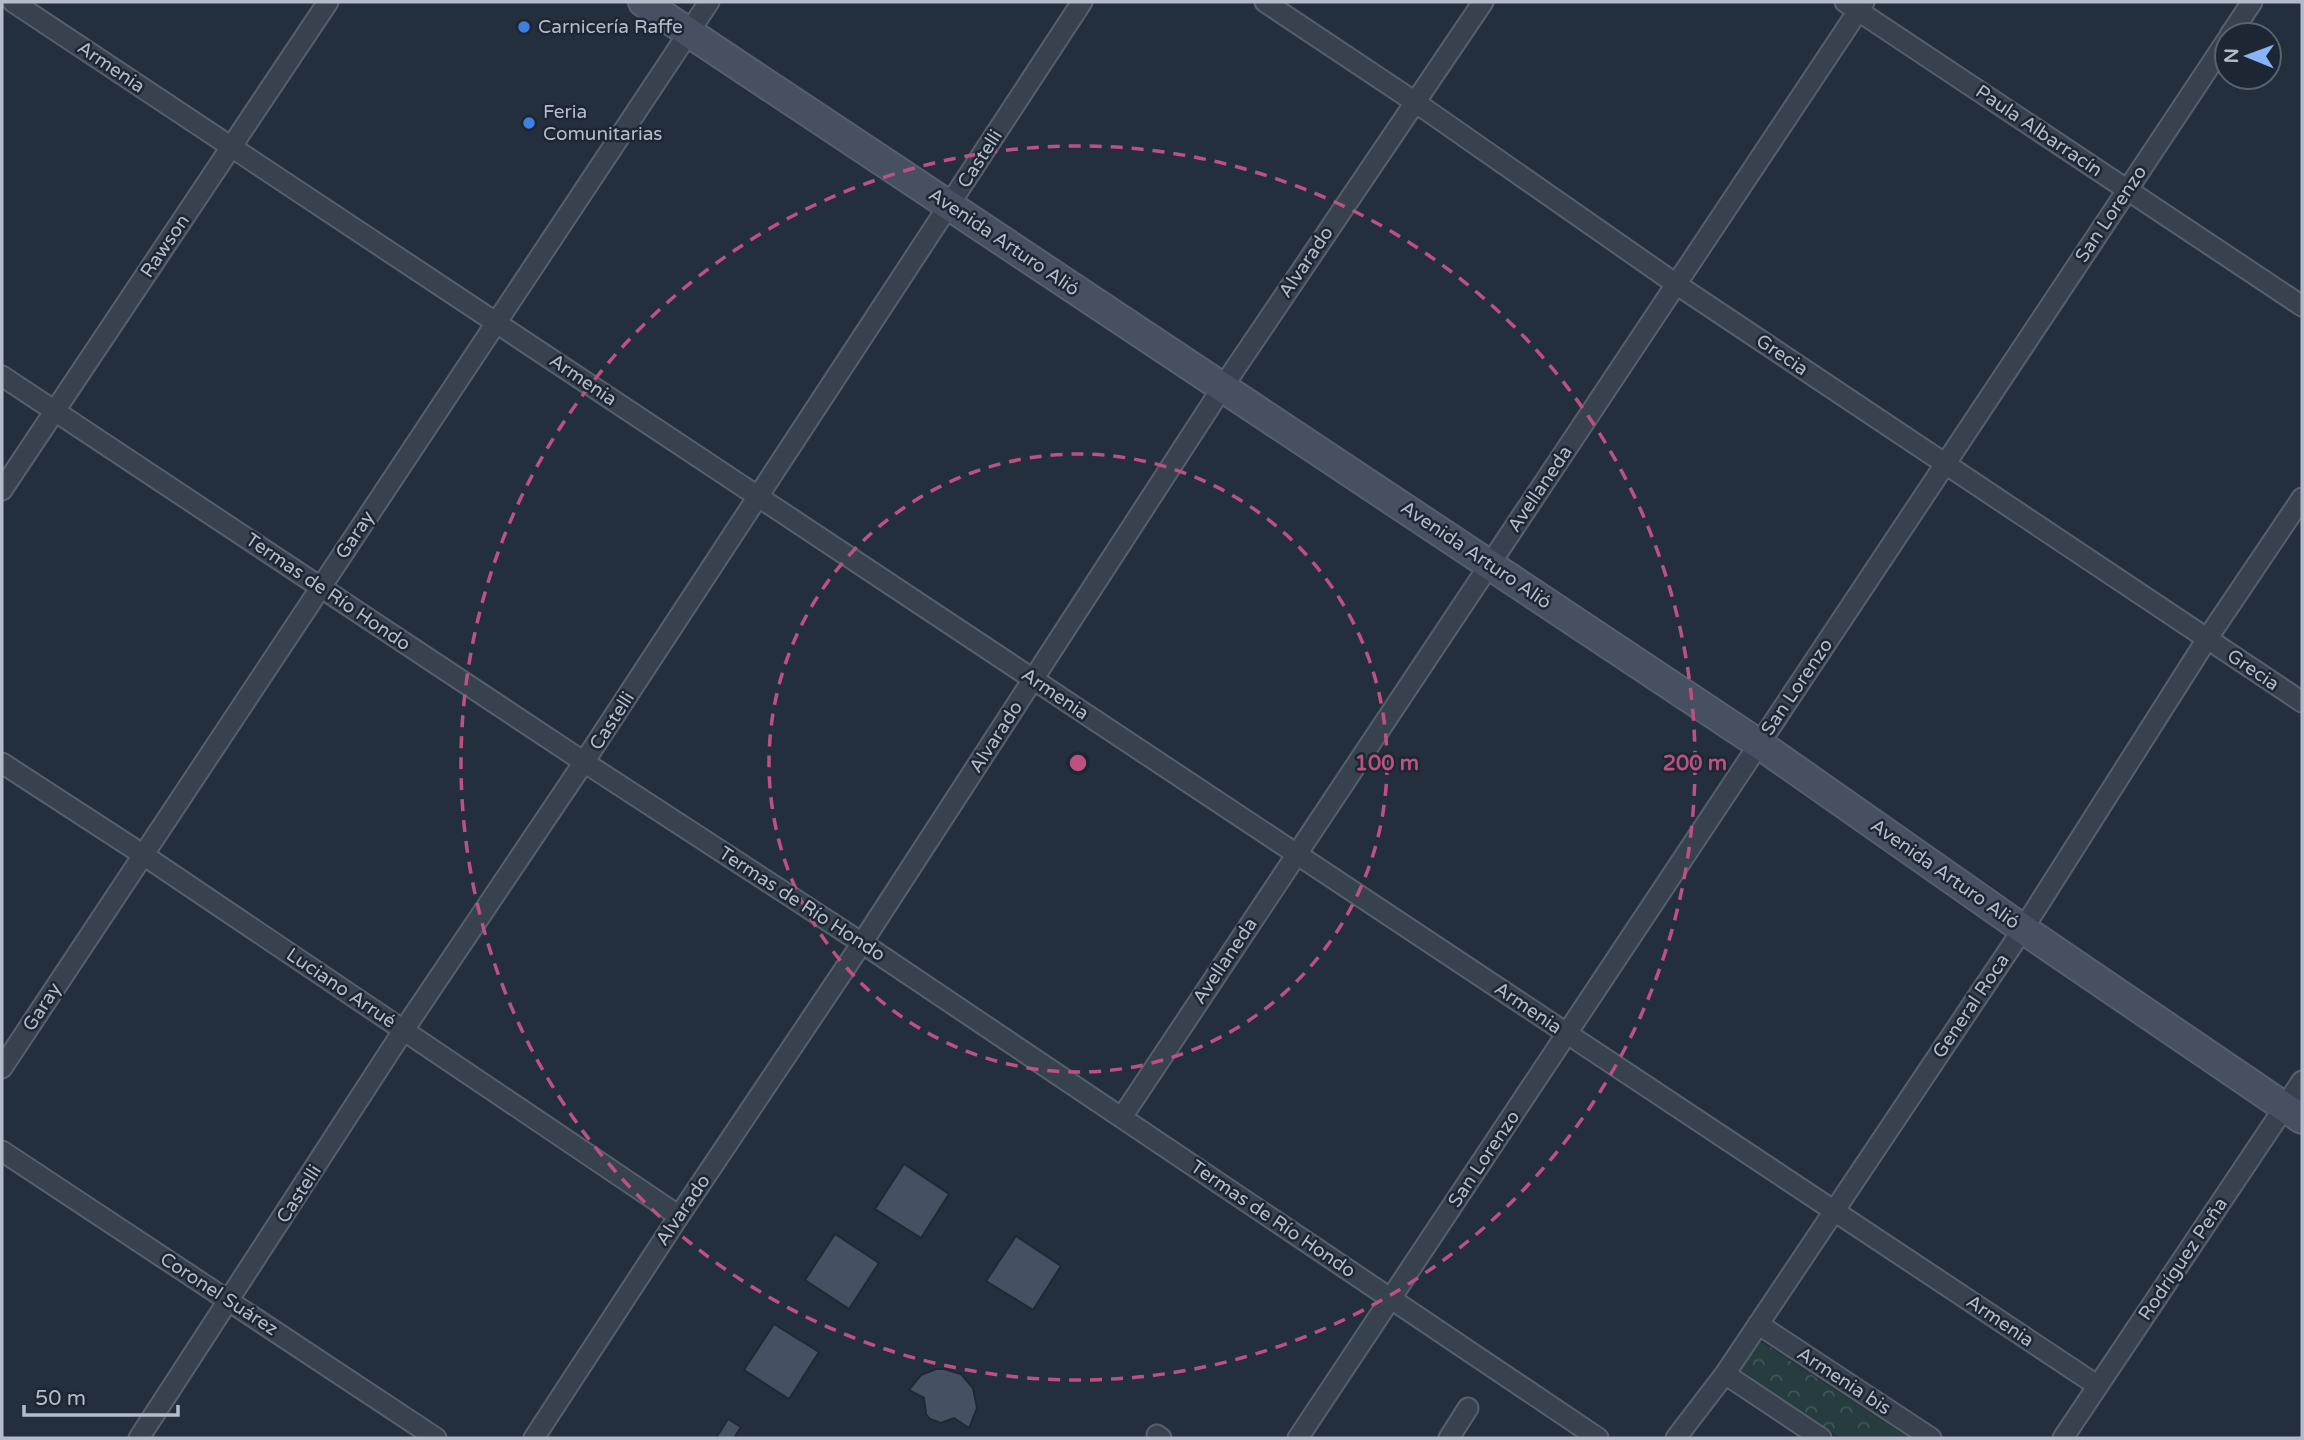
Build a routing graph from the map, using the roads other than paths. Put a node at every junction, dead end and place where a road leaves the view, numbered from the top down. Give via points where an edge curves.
1 (13, 2) edge
2 (328, 2) edge
3 (643, 2) edge
4 (709, 2) edge
5 (1082, 2) edge
6 (1265, 2) edge
7 (1483, 2) edge
8 (2252, 2) edge
9 (1856, 5) edge
10 (2239, 21) edge
11 (689, 32) junction
12 (2213, 61) edge
13 (1415, 102) junction
14 (231, 147) junction
15 (2127, 190) junction
16 (950, 206) junction
17 (1676, 284) junction
18 (2302, 306) edge
19 (496, 323) junction
20 (2, 376) edge
21 (1222, 387) junction
22 (55, 411) junction
23 (1945, 464) junction
24 (2, 490) edge
25 (759, 497) junction
26 (2302, 498) edge
27 (1490, 564) junction
28 (320, 587) junction
29 (2207, 639) junction
30 (1033, 679) junction
31 (2302, 702) edge
32 (1759, 744) junction
33 (584, 762) junction
34 (2, 763) edge
35 (142, 854) junction
36 (1297, 854) junction
37 (2023, 929) junction
38 (862, 943) junction
39 (404, 1031) junction
40 (1567, 1034) junction
41 (2, 1068) edge
42 (2302, 1081) edge
43 (2293, 1113) edge
44 (1122, 1117) junction
45 (2, 1151) edge
46 (1834, 1211) junction
47 (679, 1216) junction
48 (1391, 1299) junction
49 (229, 1301) junction
50 (1758, 1324) junction
51 (1725, 1374) junction
52 (2098, 1386) junction
53 (1468, 1408) dead end
54 (139, 1438) edge
55 (436, 1438) edge
56 (534, 1438) edge
57 (1298, 1438) edge
58 (1449, 1438) edge
59 (1598, 1438) edge
60 (1676, 1438) edge
61 (1821, 1438) edge
62 (1931, 1438) edge
63 (2063, 1438) edge

1 - 14 street, Armenia
2 - 14 street, Rawson
3 - 11 main road, Avenida Arturo Alió
4 - 11 street, Garay
5 - 16 street, Castelli
6 - 13 street, Grecia
7 - 13 street, Alvarado
8 - 10 street
9 - 15 street, Paula Albarracín
9 - 17 street, Avellaneda
11 - 16 main road, Avenida Arturo Alió
11 - 19 street, Garay
12 - 15 street, San Lorenzo
13 - 17 street, Grecia
13 - 21 street, Alvarado
14 - 19 street, Armenia
14 - 22 street, Rawson
15 - 18 street, Paula Albarracín
15 - 23 street, San Lorenzo
16 - 21 main road, Avenida Arturo Alió
16 - 25 street, Castelli
17 - 23 street, Grecia
17 - 27 street, Avellaneda
19 - 25 street, Armenia
19 - 28 street, Garay
20 - 22 street, Termas de Río Hondo
21 - 27 main road, Avenida Arturo Alió
21 - 30 street, Alvarado
22 - 24 street, Rawson
22 - 28 street, Termas de Río Hondo
23 - 29 street, Grecia
23 - 32 street, San Lorenzo
25 - 30 street, Armenia
25 - 33 street, Castelli
26 - 29 street, General Roca
27 - 32 main road, Avenida Arturo Alió
27 - 36 street, Avellaneda
28 - 33 street, Termas de Río Hondo
28 - 35 street, Garay
29 - 31 street, Grecia
29 - 37 street, General Roca
30 - 36 street, Armenia
30 - 38 street, Alvarado
32 - 37 main road, Avenida Arturo Alió
32 - 40 street, San Lorenzo
33 - 38 street, Termas de Río Hondo
33 - 39 street, Castelli
34 - 35 street, Luciano Arrué
35 - 39 street, Luciano Arrué
35 - 41 street, Garay
36 - 40 street, Armenia
36 - 44 street, Avellaneda
37 - 43 main road, Avenida Arturo Alió
37 - 46 street, General Roca
38 - 44 street, Termas de Río Hondo
38 - 47 street, Alvarado
39 - 47 street, Luciano Arrué
39 - 49 street, Castelli
40 - 46 street, Armenia
40 - 48 street, San Lorenzo
42 - 43 street, Rodríguez Peña
43 - 52 street, Rodríguez Peña
44 - 48 street, Termas de Río Hondo
45 - 49 street, Coronel Suárez
46 - 50 street, General Roca
46 - 52 street, Armenia
47 - 56 street, Alvarado
48 - 57 street, San Lorenzo
48 - 59 street, Termas de Río Hondo
49 - 54 street, Castelli
49 - 55 street, Coronel Suárez
50 - 51 street, General Roca
50 - 62 street, Armenia bis
51 - 60 street, General Roca
51 - 61 street
52 - 63 street, Rodríguez Peña
53 - 58 street

